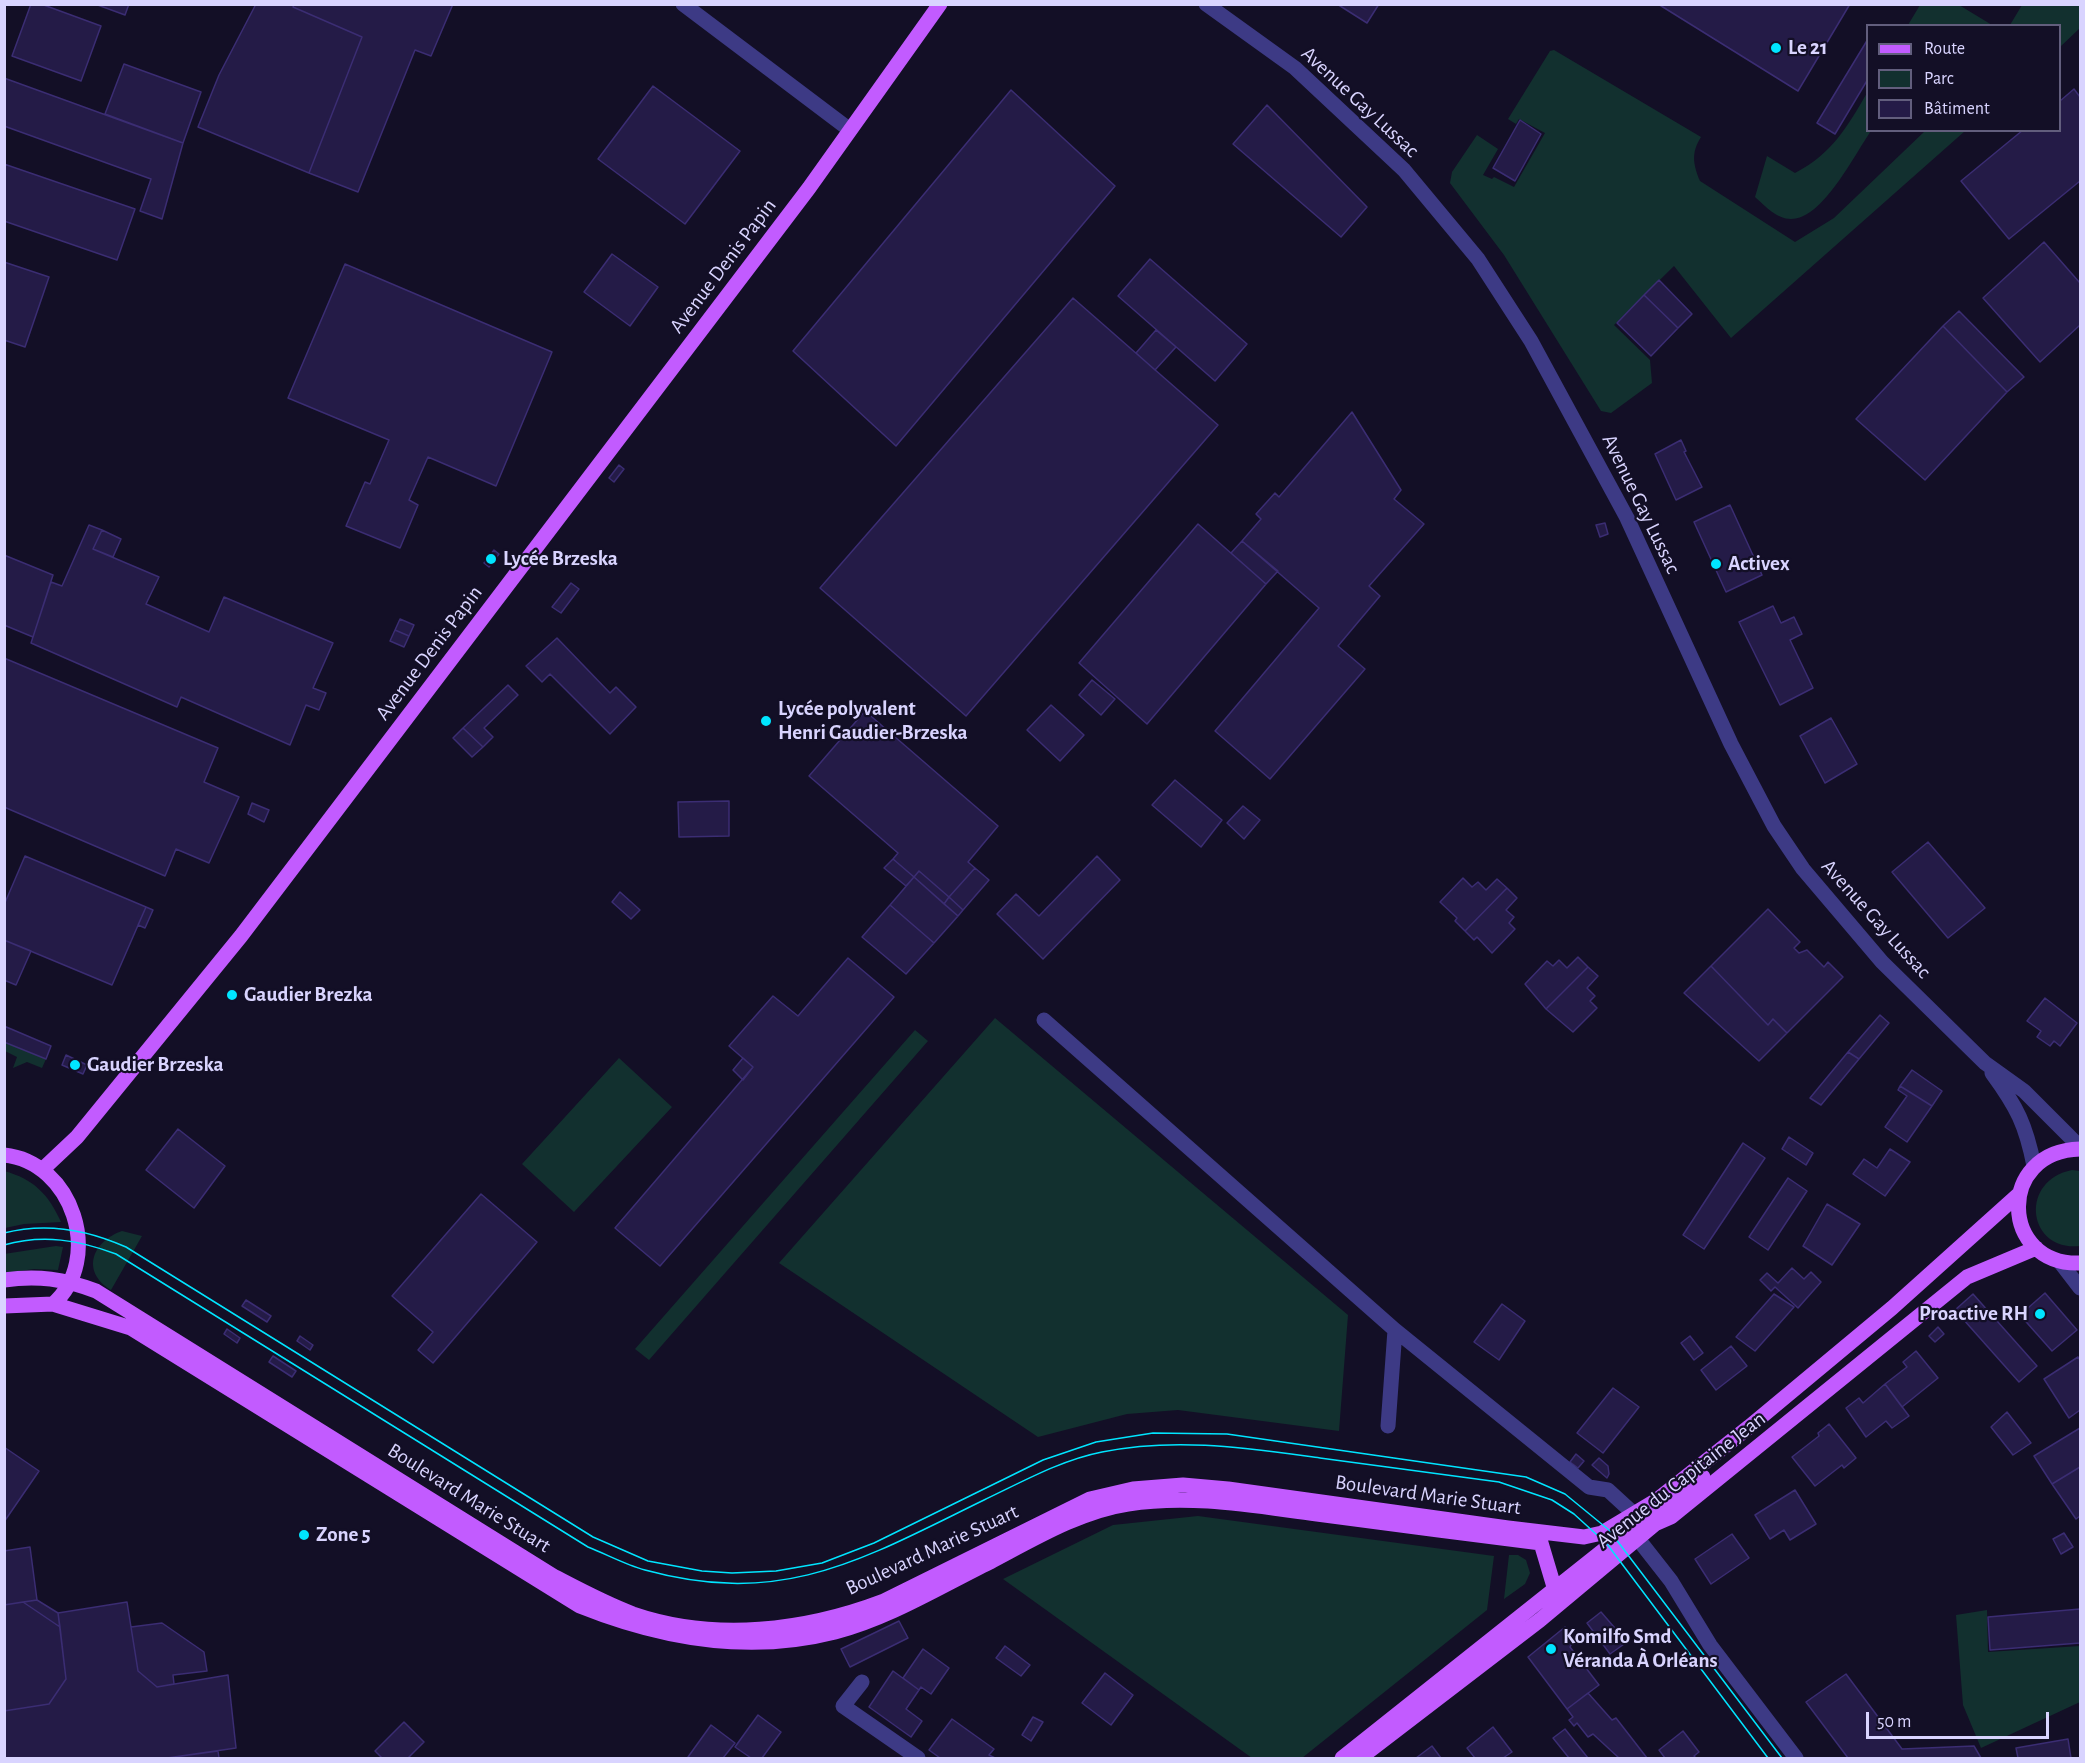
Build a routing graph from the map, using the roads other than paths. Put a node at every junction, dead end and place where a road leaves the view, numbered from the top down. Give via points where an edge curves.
1 (684, 4) edge
2 (940, 4) edge
3 (1206, 4) edge
4 (850, 130) junction
5 (1044, 1020) dead end
6 (1985, 1063) junction
7 (2080, 1148) edge
8 (4, 1155) edge
9 (2034, 1166) junction
10 (43, 1169) junction
11 (2019, 1194) junction
12 (2036, 1248) junction
13 (2060, 1262) junction
14 (2080, 1263) edge
15 (4, 1280) edge
16 (71, 1282) junction
17 (2080, 1288) edge
18 (53, 1304) junction
19 (4, 1306) edge
20 (1395, 1330) junction
21 (1388, 1426) dead end
22 (1631, 1529) junction
23 (1607, 1539) junction
24 (1541, 1544) junction
25 (1555, 1590) junction
26 (862, 1682) dead end
27 (918, 1758) edge
28 (1342, 1758) edge
29 (1360, 1758) edge
30 (1796, 1758) edge

1 - 4 street
2 - 4 main road, Avenue Denis Papin
3 - 6 street, Avenue Gay Lussac via 1303,76 1404,171 1478,259 1531,340 1627,518 1731,744 1774,826 1803,869 1882,962
4 - 10 main road, Avenue Denis Papin via 241,936 77,1137
5 - 20 street
6 - 7 street, Avenue Gay Lussac via 2024,1090
6 - 9 street, Avenue Gay Lussac via 2027,1129
7 - 9 main road via 2048,1155
8 - 10 main road via 16,1156
9 - 11 main road
10 - 16 main road via 55,1180 75,1215 77,1258
11 - 12 main road via 2018,1214 2024,1233
11 - 22 main road, Avenue du Capitaine Jean via 1892,1308 1657,1500
12 - 13 main road
12 - 22 main road, Avenue du Capitaine Jean via 1966,1277 1671,1517
13 - 14 main road
13 - 17 street
15 - 16 main road, Boulevard Marie Stuart via 44,1277
16 - 18 main road
16 - 23 main road, Boulevard Marie Stuart via 119,1304 555,1577 634,1614 696,1628 745,1631 854,1612 884,1601 1090,1499 1183,1485
18 - 19 main road
18 - 24 main road via 147,1337 580,1606 632,1626 694,1639 743,1642 834,1632 892,1611 1087,1516 1126,1504 1186,1499 1234,1503
20 - 21 street
20 - 22 street via 1589,1487 1608,1490
22 - 23 main road, Avenue du Capitaine Jean
22 - 23 main road
22 - 29 main road, Avenue du Capitaine Jean via 1540,1620
22 - 30 street via 1671,1581 1710,1645
23 - 24 main road via 1588,1545
23 - 25 main road, Avenue du Capitaine Jean
24 - 25 main road
25 - 28 main road, Avenue du Capitaine Jean
26 - 27 street via 843,1706

